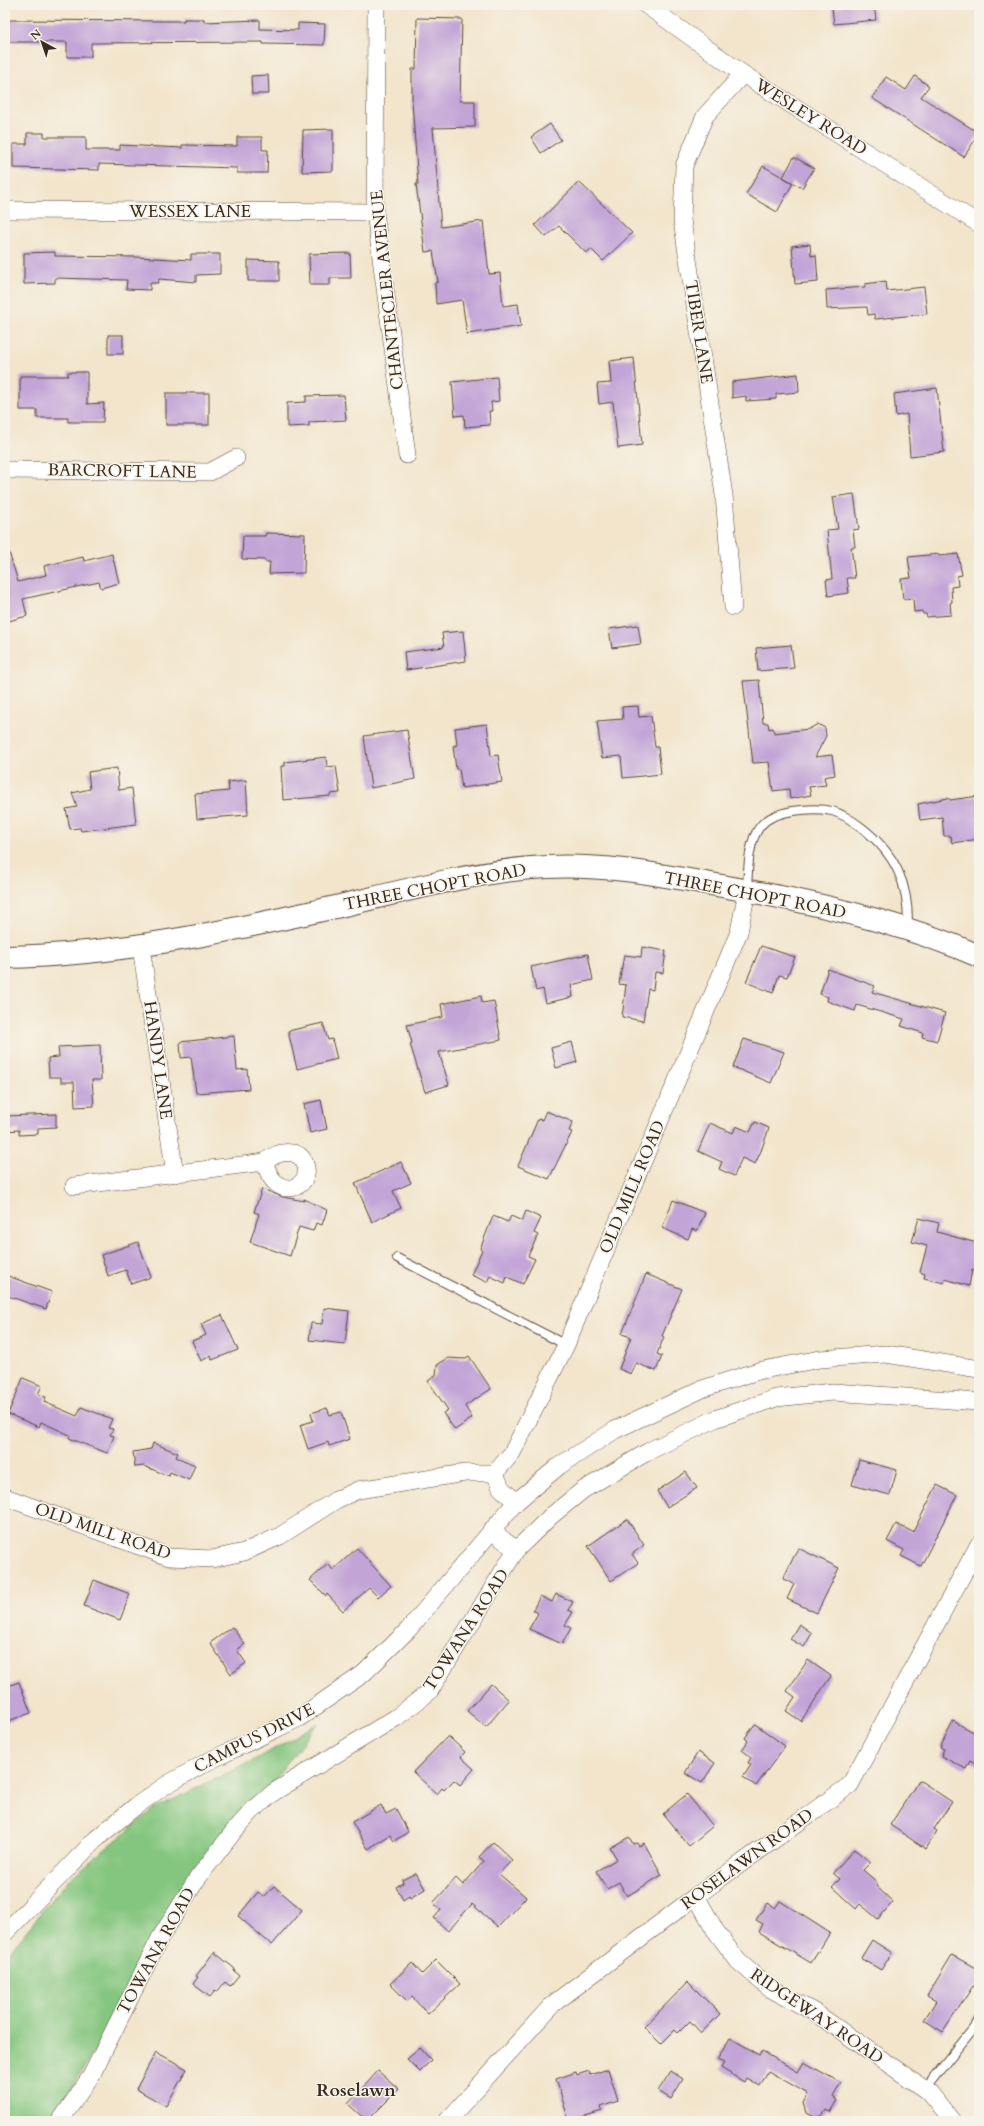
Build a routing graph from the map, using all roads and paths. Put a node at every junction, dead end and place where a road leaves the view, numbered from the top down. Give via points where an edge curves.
1 (376, 5) edge
2 (646, 5) edge
3 (743, 74) junction
4 (5, 210) edge
5 (375, 212) junction
6 (979, 224) edge
7 (407, 455) dead end
8 (236, 458) dead end
9 (5, 470) edge
10 (733, 607) dead end
11 (747, 891) junction
12 (908, 930) junction
13 (141, 946) junction
14 (979, 956) edge
15 (5, 957) edge
16 (265, 1162) dead end
17 (175, 1174) junction
18 (74, 1186) dead end
19 (397, 1258) dead end
20 (566, 1345) junction
21 (979, 1369) edge
22 (979, 1402) edge
23 (495, 1472) junction
24 (5, 1497) edge
25 (516, 1502) junction
26 (491, 1530) junction
27 (979, 1544) edge
28 (516, 1550) junction
29 (696, 1896) junction
30 (5, 1934) edge
31 (979, 2018) edge
32 (925, 2089) junction
33 (60, 2121) edge
34 (447, 2121) edge
35 (952, 2121) edge

1 - 5 street, CHANTECLER AVENUE
2 - 3 street, WESLEY ROAD
3 - 6 street, WESLEY ROAD
3 - 10 street, TIBER LANE via 705,116 684,166 682,220 724,495
4 - 5 street, WESSEX LANE
5 - 7 street, CHANTECLER AVENUE
8 - 9 street, BARCROFT LANE via 210,472
11 - 12 main road, THREE CHOPT ROAD via 798,900
11 - 12 lane via 749,860 755,834 763,822 784,813 807,809 833,811 851,819 868,832 884,847 894,862 905,892
11 - 13 main road, THREE CHOPT ROAD via 714,883 617,869 534,868 457,879 250,926
11 - 20 street, OLD MILL ROAD via 740,932
12 - 14 main road, THREE CHOPT ROAD
13 - 15 main road, THREE CHOPT ROAD
13 - 17 street, HANDY LANE
16 - 17 street
17 - 18 street
19 - 20 lane
20 - 23 street, OLD MILL ROAD via 512,1453
21 - 25 street via 886,1354 820,1359 758,1371 702,1389 615,1430 559,1466
22 - 28 street, TOWANA ROAD via 833,1392 768,1400 715,1419 636,1458 584,1490 551,1516
23 - 24 street, OLD MILL ROAD via 465,1472 358,1490 336,1500 280,1536 244,1552 212,1559 169,1557
23 - 25 street via 501,1488
25 - 26 street
26 - 28 street
26 - 30 street, CAMPUS DRIVE via 408,1630 363,1674 299,1718 207,1762 166,1785 136,1806 96,1839
27 - 29 street, ROSELAWN ROAD via 850,1785
28 - 33 street, TOWANA ROAD via 429,1692 397,1717 274,1792 234,1831 197,1879 160,1938 91,2076
29 - 32 street, RIDGEWAY ROAD via 715,1930 738,1961 769,1988 814,2012
29 - 34 street, ROSELAWN ROAD via 553,2004
31 - 32 lane
32 - 35 street, RIDGEWAY ROAD

